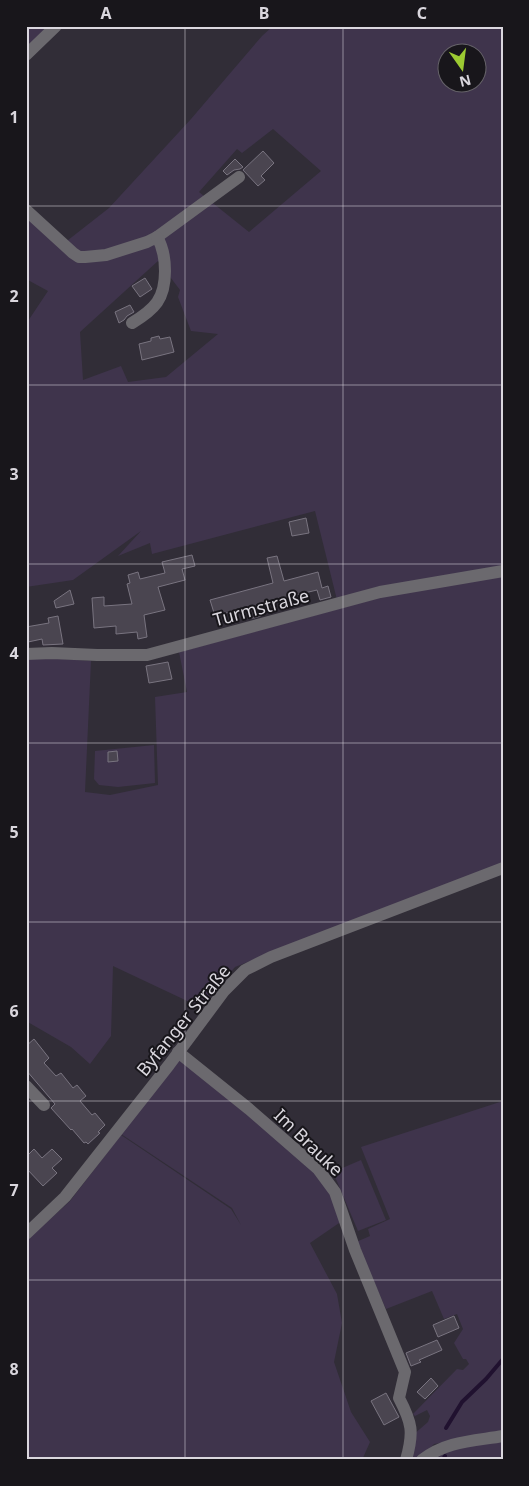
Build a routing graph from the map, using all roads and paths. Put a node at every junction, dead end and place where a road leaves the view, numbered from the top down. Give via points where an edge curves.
1 (56, 26) edge
2 (26, 55) edge
3 (239, 177) dead end
4 (26, 210) edge
5 (157, 237) junction
6 (132, 323) dead end
7 (503, 571) edge
8 (26, 654) edge
9 (503, 868) edge
10 (178, 1052) junction
11 (26, 1086) edge
12 (44, 1105) dead end
13 (26, 1234) edge
14 (503, 1436) edge
15 (406, 1460) edge
16 (422, 1460) edge

1 - 2 street
3 - 5 street
4 - 5 street via 80,257 106,255
5 - 6 street via 164,258 164,288 152,309
7 - 8 street, Turmstraße via 380,592 147,655
9 - 10 street, Byfanger Straße via 271,957 245,970 224,991
10 - 13 street, Byfanger Straße via 66,1198
10 - 15 street, Im Brauke via 318,1169 336,1192 355,1250 405,1372 399,1398 412,1430
11 - 12 street
14 - 16 street via 446,1446

